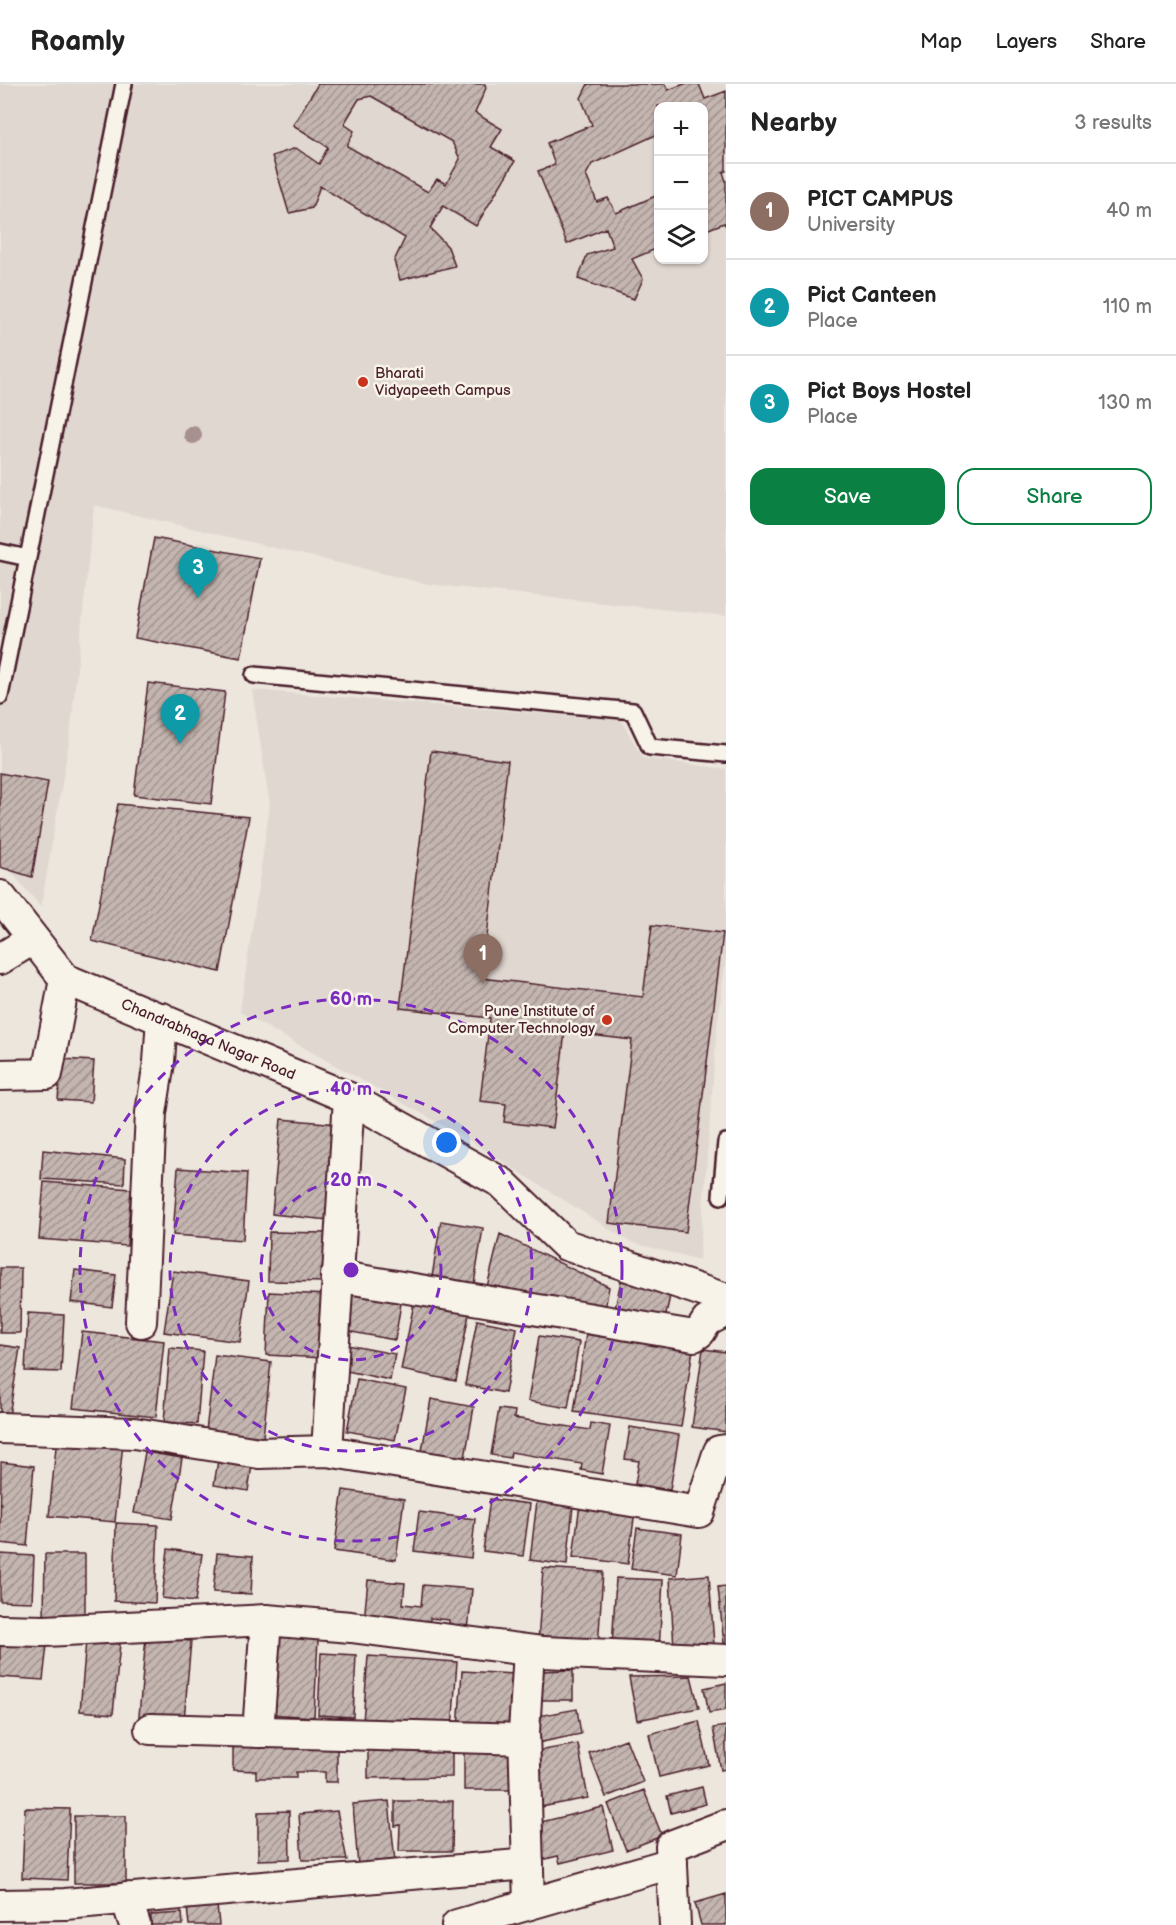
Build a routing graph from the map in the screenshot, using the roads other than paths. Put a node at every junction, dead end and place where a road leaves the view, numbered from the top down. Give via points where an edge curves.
1 (124, 84) edge
2 (0, 552) edge
3 (28, 558) junction
4 (254, 675) dead end
5 (0, 696) edge
6 (726, 754) edge
7 (0, 896) edge
8 (33, 939) junction
9 (0, 959) edge
10 (65, 979) junction
11 (162, 1018) junction
12 (0, 1075) edge
13 (349, 1098) junction
14 (726, 1142) edge
15 (721, 1196) dead end
16 (336, 1276) junction
17 (726, 1299) edge
18 (726, 1311) edge
19 (141, 1322) dead end
20 (0, 1428) edge
21 (726, 1450) edge
22 (327, 1451) junction
23 (266, 1620) junction
24 (0, 1630) edge
25 (529, 1651) junction
26 (726, 1660) edge
27 (150, 1729) dead end
28 (258, 1732) junction
29 (524, 1739) junction
30 (726, 1825) edge
31 (672, 1863) junction
32 (528, 1864) junction
33 (529, 1904) junction
34 (0, 1905) edge
35 (130, 1912) edge
36 (460, 1924) edge
37 (675, 1925) edge

1 - 3 lane
2 - 3 lane
3 - 5 lane
4 - 6 lane via 633,711 650,747
7 - 8 street, Chandrabhaga Nagar Road
8 - 9 street
8 - 10 street, Chandrabhaga Nagar Road
10 - 11 street, Chandrabhaga Nagar Road
10 - 12 street via 46,1074
11 - 13 street, Chandrabhaga Nagar Road
11 - 19 street via 151,1113
13 - 16 street
13 - 17 street, Chandrabhaga Nagar Road via 502,1183 566,1245
14 - 15 lane
16 - 18 street via 694,1336 707,1321
16 - 22 street
20 - 22 street via 134,1433 259,1453
21 - 22 street via 719,1451 699,1512
23 - 24 street
23 - 25 street
23 - 28 street
25 - 26 street
25 - 29 street
27 - 28 street
28 - 29 street
29 - 32 street
30 - 31 street via 671,1846
31 - 33 street
31 - 37 street
32 - 33 street
32 - 35 street
33 - 36 street
34 - 35 street

